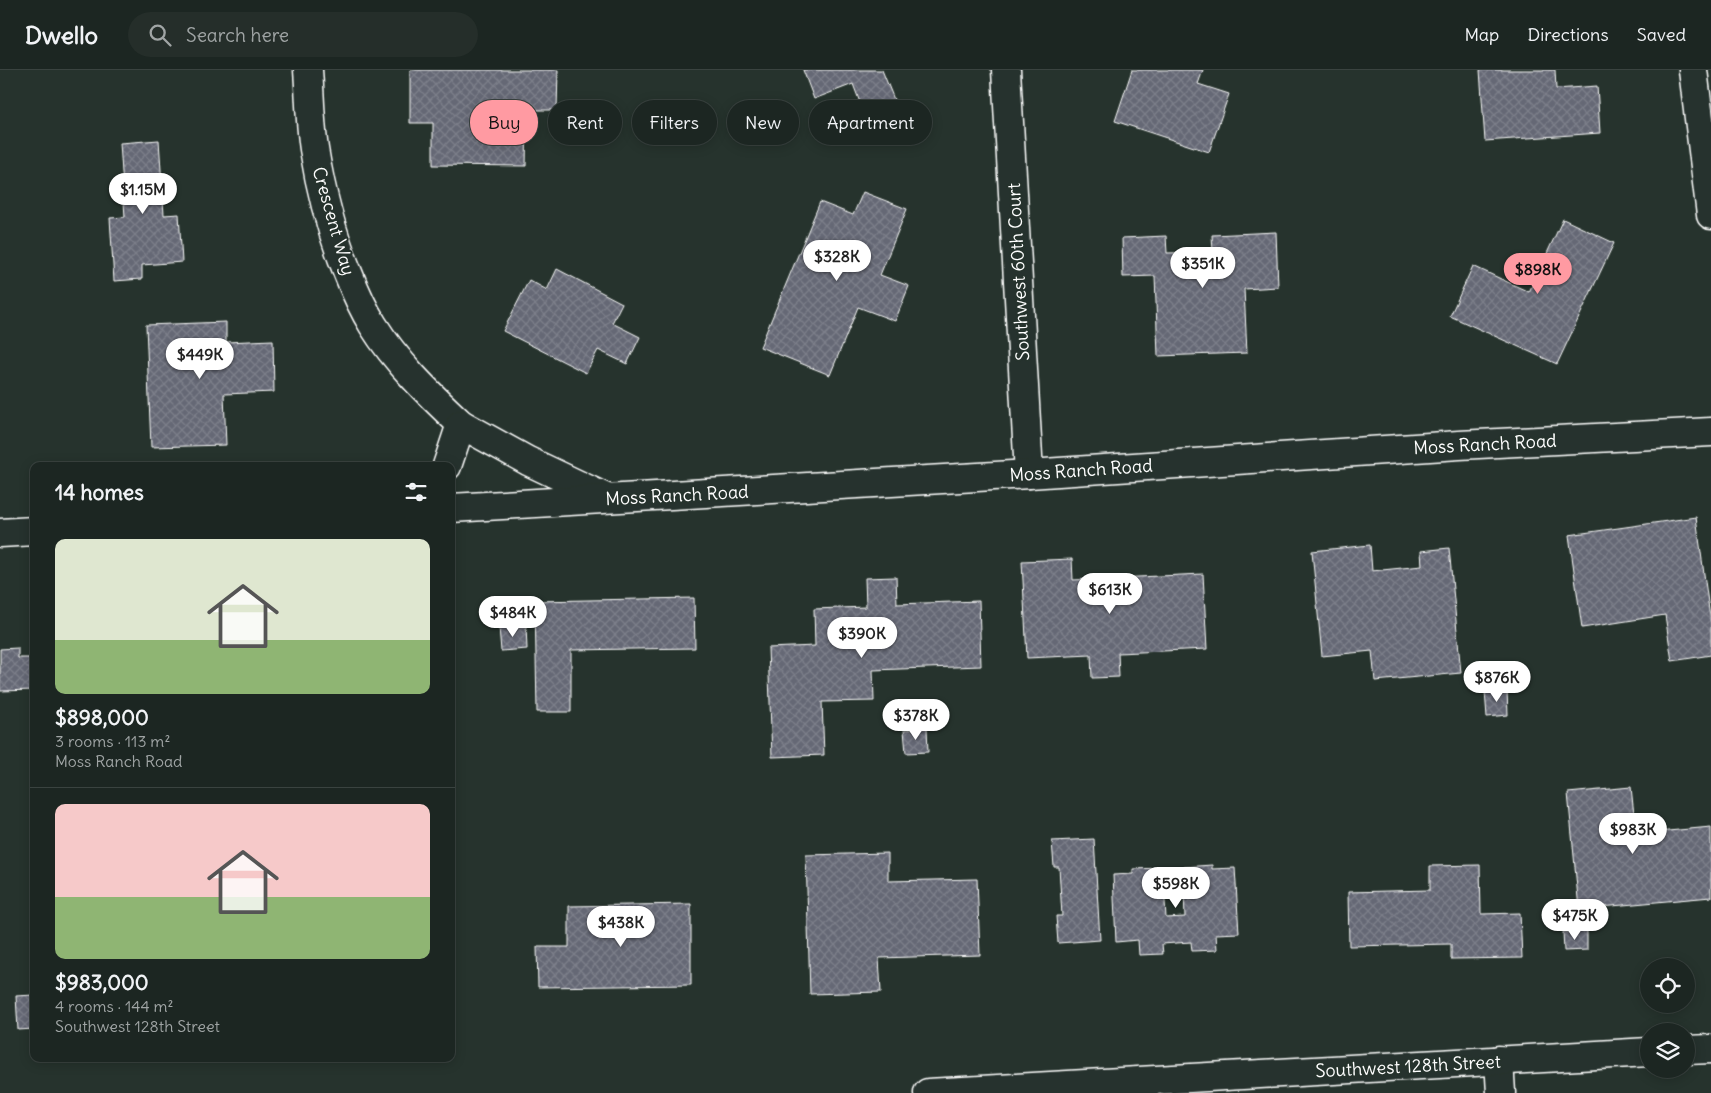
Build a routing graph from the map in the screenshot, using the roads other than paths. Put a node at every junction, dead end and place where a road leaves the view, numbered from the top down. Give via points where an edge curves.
1 (308, 70) edge
2 (1006, 70) edge
3 (1693, 70) edge
4 (1711, 215) edge
5 (461, 424) junction
6 (1711, 432) edge
7 (448, 462) edge
8 (1030, 474) junction
9 (610, 499) junction
10 (455, 508) edge
11 (30, 532) edge
12 (0, 533) edge
13 (1711, 1048) edge
14 (1695, 1049) edge
15 (1640, 1052) edge
16 (1500, 1060) junction
17 (928, 1093) edge
18 (1501, 1093) edge

1 - 5 street, Crescent Way via 314,149 325,202 338,249 355,290 372,324 398,360
2 - 8 street, Southwest 60th Court
3 - 4 street
5 - 7 street
5 - 9 street, Crescent Way
6 - 8 street, Moss Ranch Road via 1459,445
8 - 9 street, Moss Ranch Road
9 - 10 street, Moss Ranch Road
11 - 12 street
13 - 14 street
15 - 16 street, Southwest 128th Street
16 - 17 street, Southwest 128th Street
16 - 18 street

